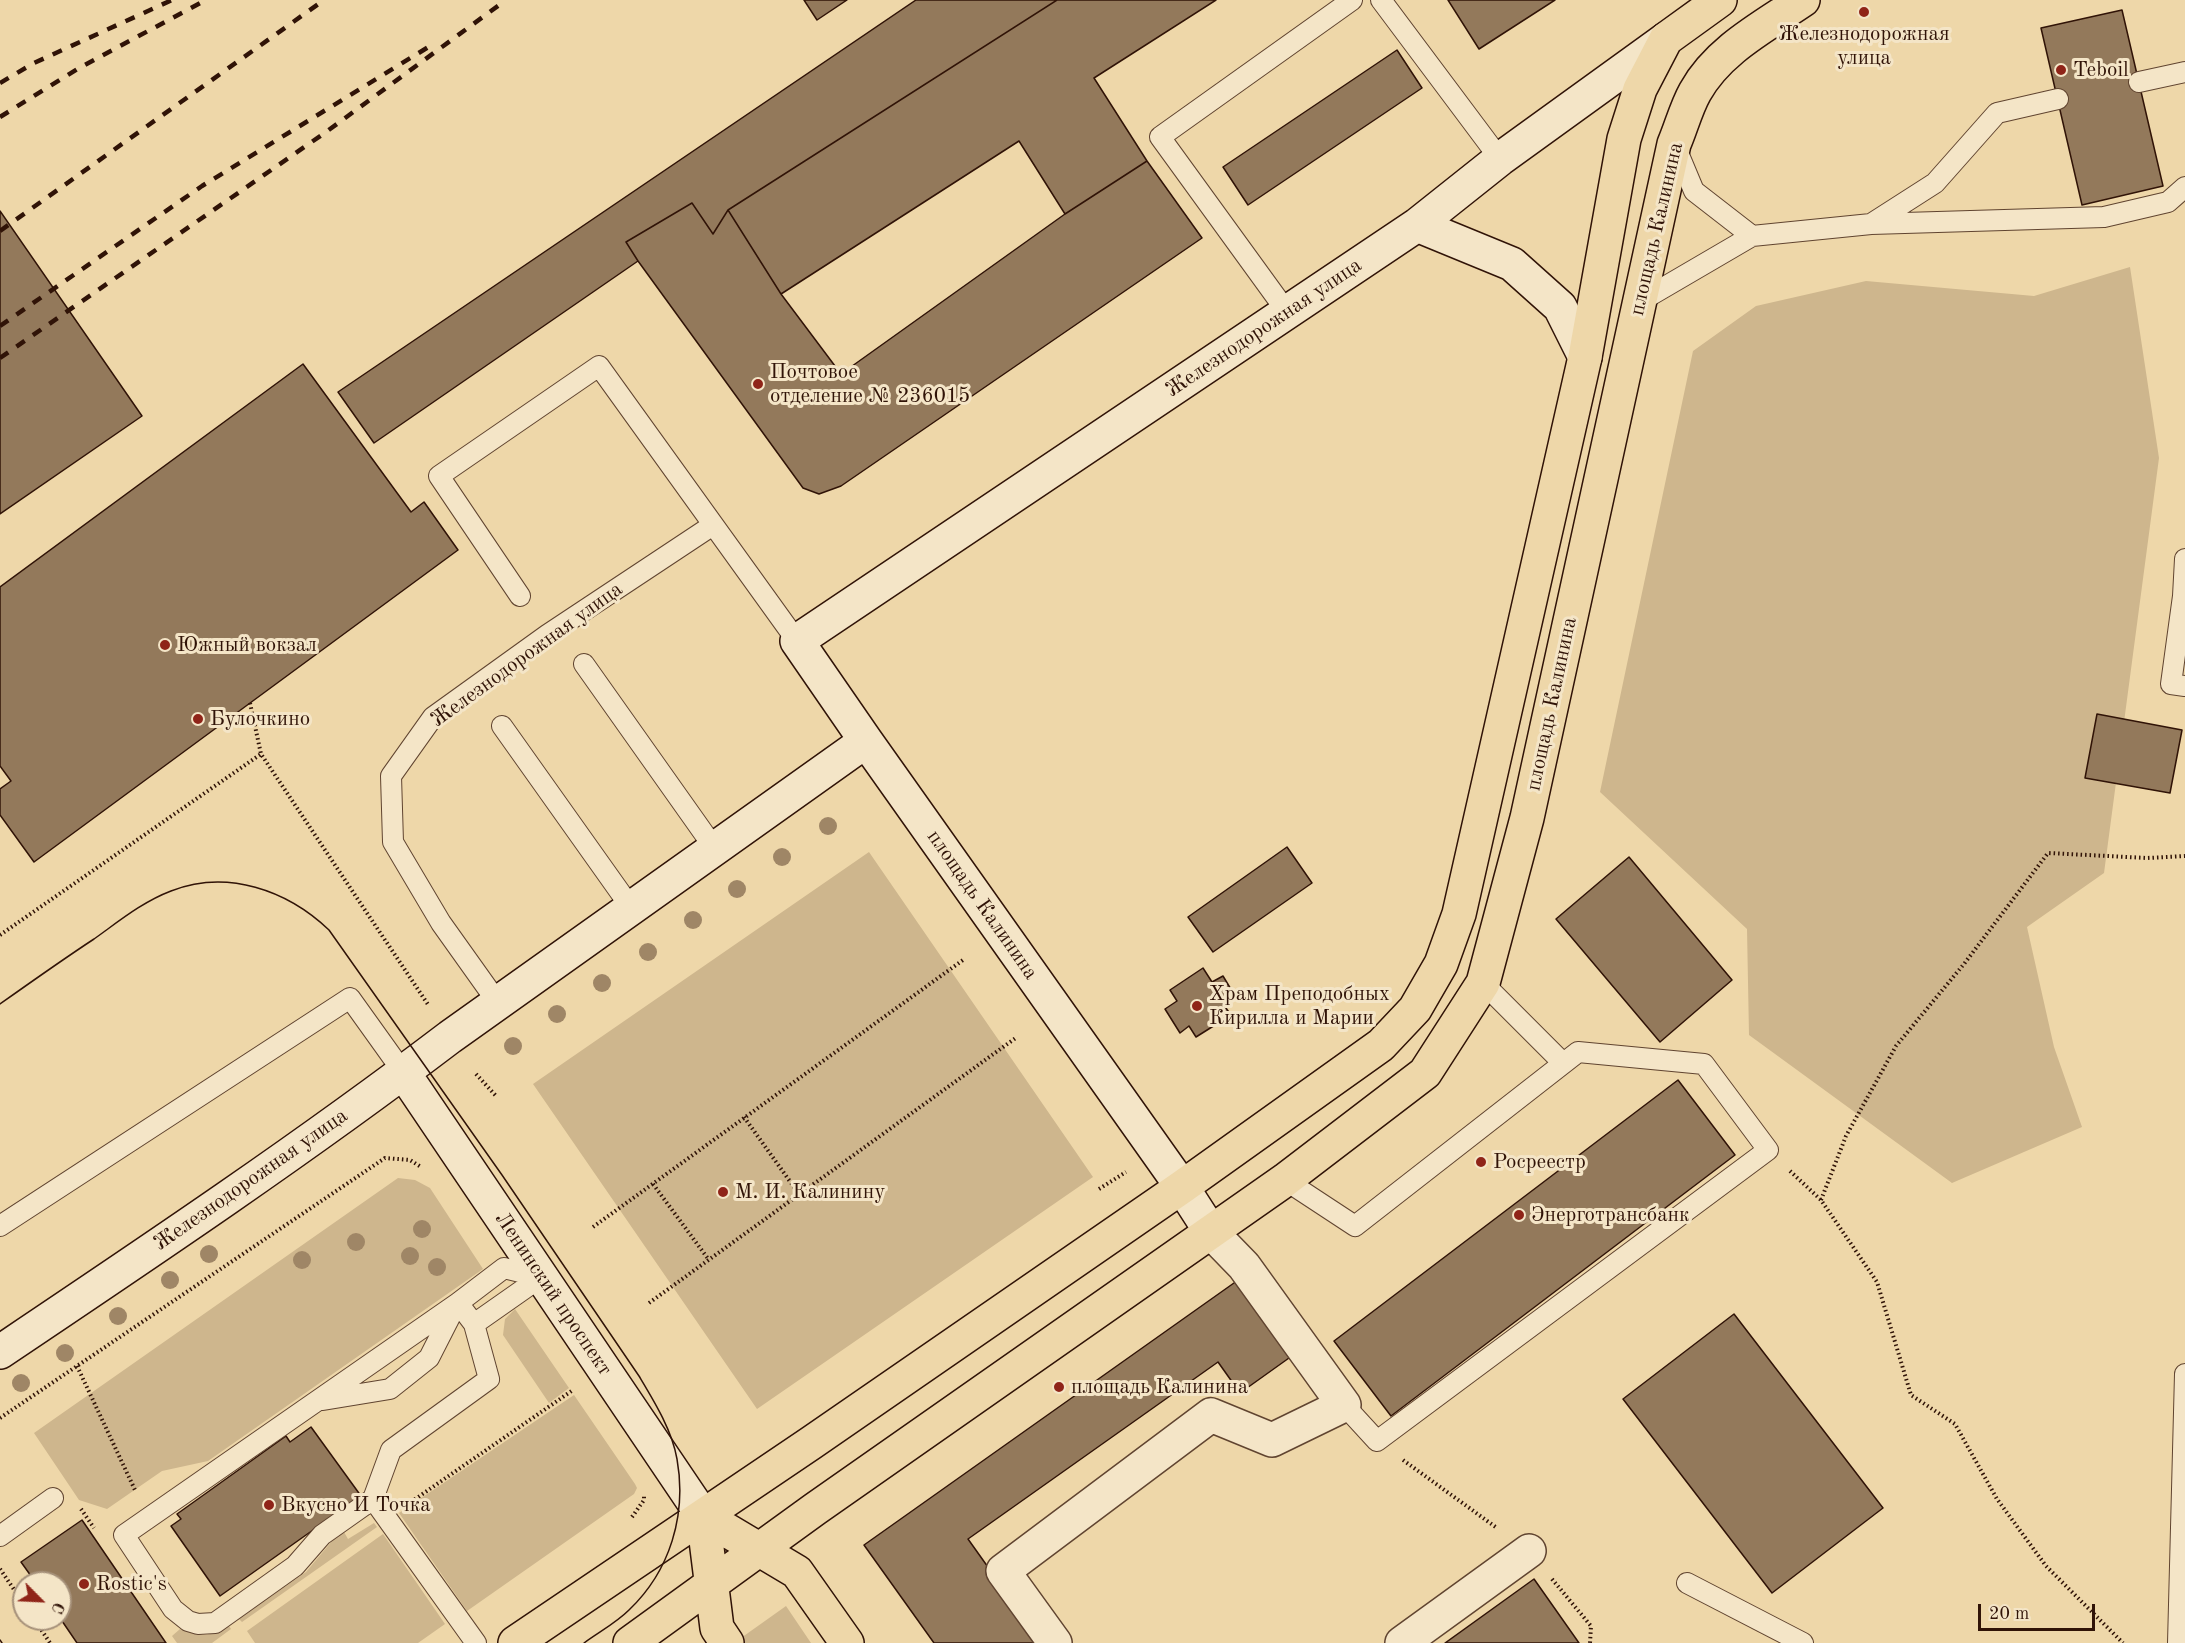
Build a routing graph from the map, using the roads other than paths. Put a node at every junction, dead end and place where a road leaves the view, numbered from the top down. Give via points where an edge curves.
1 (1352, 0) edge
2 (1381, 0) edge
3 (1720, 0) edge
4 (1803, 0) edge
5 (1666, 39) junction
6 (2185, 72) edge
7 (2139, 82) dead end
8 (2058, 99) dead end
9 (1674, 144) junction
10 (1500, 159) junction
11 (2185, 187) edge
12 (1871, 224) junction
13 (1417, 225) junction
14 (1752, 236) junction
15 (1640, 302) junction
16 (1287, 312) junction
17 (1585, 357) junction
18 (713, 525) junction
19 (2185, 559) edge
20 (520, 596) dead end
21 (797, 641) junction
22 (584, 664) dead end
23 (2185, 686) edge
24 (502, 726) dead end
25 (866, 741) junction
26 (715, 849) junction
27 (632, 909) junction
28 (1483, 982) junction
29 (498, 1003) junction
30 (1563, 1064) junction
31 (403, 1072) junction
32 (1285, 1180) junction
33 (1182, 1186) junction
34 (0, 1226) edge
35 (1212, 1232) junction
36 (541, 1276) junction
37 (458, 1303) junction
38 (474, 1324) junction
39 (0, 1352) edge
40 (2185, 1374) edge
41 (318, 1400) junction
42 (1344, 1405) junction
43 (53, 1497) dead end
44 (373, 1499) junction
45 (703, 1516) junction
46 (0, 1536) edge
47 (760, 1549) junction
48 (1529, 1551) dead end
49 (1687, 1583) dead end
50 (711, 1585) junction
51 (476, 1643) edge
52 (515, 1643) edge
53 (630, 1643) edge
54 (727, 1643) edge
55 (848, 1643) edge
56 (1055, 1643) edge
57 (1402, 1643) edge
58 (1803, 1643) edge
59 (2178, 1643) edge

1 - 16 lane via 1160,137
2 - 10 lane
3 - 5 main road, Железнодорожная улица
4 - 9 main road, площадь Калинина via 1714,66 1694,93
5 - 10 street, Железнодорожная улица
5 - 17 main road, площадь Калинина via 1640,89 1624,139
6 - 7 lane
8 - 12 lane via 1996,113 1935,183
9 - 14 lane via 1694,191
9 - 15 main road, площадь Калинина
10 - 13 street, Железнодорожная улица
11 - 12 lane via 2168,202 2104,217
12 - 14 lane
13 - 16 street, Железнодорожная улица
13 - 17 street via 1512,264 1560,308
14 - 15 lane
15 - 28 main road, площадь Калинина via 1527,819
16 - 21 street, Железнодорожная улица
17 - 33 main road, площадь Калинина via 1459,914 1441,964 1415,1009 1381,1045
18 - 20 lane via 599,366 439,476
18 - 21 lane
18 - 29 lane, Железнодорожная улица via 547,635 433,717 391,776 393,842 441,923
19 - 23 lane via 2171,684
21 - 25 street
22 - 26 lane
24 - 27 lane
25 - 26 street, Железнодорожная улица
25 - 33 street, площадь Калинина
26 - 27 street, Железнодорожная улица
27 - 29 street, Железнодорожная улица
28 - 30 lane
28 - 32 main road, площадь Калинина via 1425,1073
29 - 31 street, Железнодорожная улица
30 - 32 lane via 1355,1226
30 - 42 lane via 1578,1052 1704,1064 1768,1149 1377,1441
31 - 34 lane via 350,998
31 - 36 street, Ленинский проспект
31 - 39 street, Железнодорожная улица
32 - 35 main road, площадь Калинина
33 - 35 street, площадь Калинина
33 - 45 main road, площадь Калинина
35 - 42 street via 1244,1266
35 - 47 main road, площадь Калинина
36 - 37 lane via 504,1268
36 - 38 lane
36 - 45 street, Ленинский проспект
37 - 38 lane
37 - 41 lane
37 - 41 lane via 429,1358 390,1389
38 - 44 lane via 489,1378 391,1450
40 - 59 lane
41 - 44 lane via 124,1535 172,1608 188,1621 215,1623 295,1566 322,1535
42 - 56 street via 1272,1440 1211,1415 1003,1571
43 - 46 lane
44 - 51 lane
45 - 47 main road, Ленинский проспект
45 - 50 main road, Ленинский проспект
45 - 52 main road, площадь Калинина
47 - 50 main road, площадь Калинина
47 - 55 main road, Ленинский проспект via 797,1572
48 - 57 street
49 - 58 lane
50 - 53 main road, площадь Калинина
50 - 54 main road, Ленинский проспект via 717,1628

